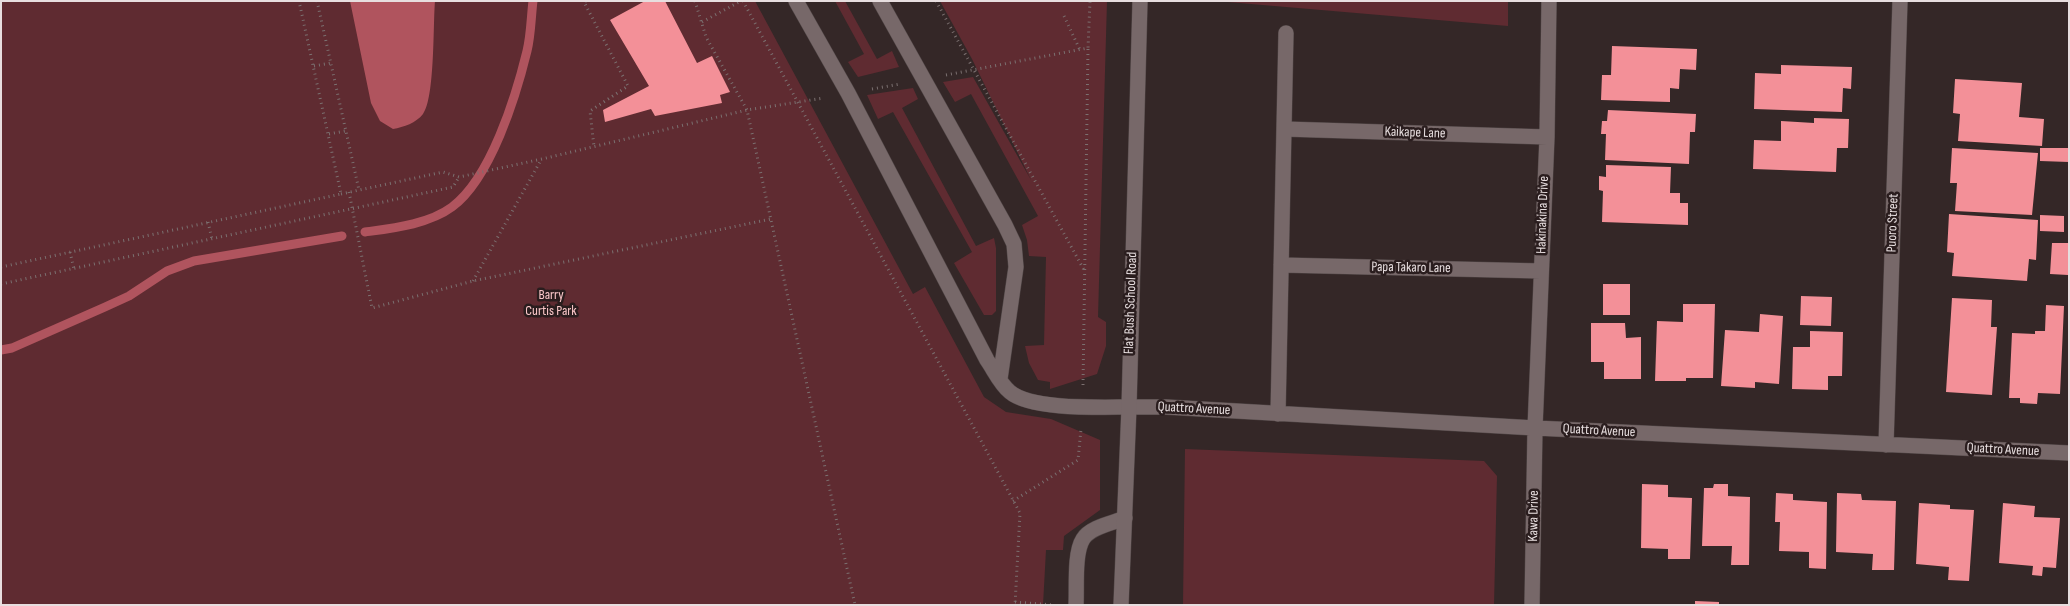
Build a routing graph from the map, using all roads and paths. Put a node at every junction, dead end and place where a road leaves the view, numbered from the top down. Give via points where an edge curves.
1 (299, 1) edge
2 (317, 1) edge
3 (586, 1) edge
4 (695, 1) edge
5 (742, 1) edge
6 (796, 1) edge
7 (880, 1) edge
8 (936, 1) edge
9 (1090, 1) edge
10 (1140, 1) edge
11 (1549, 1) edge
12 (1900, 1) edge
13 (1064, 16) dead end
14 (702, 22) junction
15 (1286, 33) dead end
16 (1088, 48) junction
17 (1080, 50) junction
18 (331, 63) junction
19 (314, 66) junction
20 (973, 70) junction
21 (923, 80) junction
22 (848, 93) junction
23 (798, 102) junction
24 (747, 110) junction
25 (1284, 129) junction
26 (346, 130) junction
27 (329, 134) junction
28 (1546, 137) junction
29 (594, 147) junction
30 (542, 159) junction
31 (459, 177) junction
32 (359, 190) junction
33 (349, 192) junction
34 (341, 194) junction
35 (353, 208) junction
36 (771, 219) junction
37 (208, 222) junction
38 (212, 239) junction
39 (70, 252) junction
40 (1281, 265) junction
41 (1, 267) edge
42 (74, 269) junction
43 (1541, 271) junction
44 (1085, 272) junction
45 (473, 281) junction
46 (1, 284) edge
47 (1000, 379) junction
48 (1129, 407) junction
49 (1083, 408) junction
50 (1278, 414) junction
51 (1536, 428) junction
52 (1886, 445) junction
53 (2069, 454) edge
54 (1013, 501) junction
55 (1125, 518) junction
56 (1015, 604) edge
57 (855, 605) edge
58 (1056, 605) edge
59 (1076, 605) edge
60 (1121, 605) edge
61 (1532, 605) edge

1 - 19 path
2 - 18 path
3 - 29 path via 628,86 590,111
4 - 14 path
5 - 14 path
5 - 23 path
6 - 22 street, Quattro Avenue
7 - 21 street
8 - 20 path
9 - 16 path
10 - 48 street, Flat Bush School Road
11 - 28 street, Hakinakina Drive
12 - 52 street, Puoro Street
13 - 17 path
14 - 24 path via 706,37
15 - 25 street
16 - 17 path
16 - 44 path
17 - 20 path
18 - 19 path
18 - 26 path
19 - 27 path
20 - 21 path
20 - 44 path
21 - 22 path
21 - 47 street via 1014,244 1016,267
22 - 23 path
22 - 47 street, Quattro Avenue via 987,360
23 - 24 path
23 - 54 path
24 - 29 path
24 - 36 path
25 - 28 street, Kaikape Lane
25 - 40 street
26 - 27 path
26 - 32 path
27 - 34 path
28 - 43 street, Hakinakina Drive
29 - 30 path
30 - 31 path
30 - 45 path
31 - 32 path via 443,172
31 - 35 path via 453,186
32 - 33 path
33 - 34 path
33 - 35 path
34 - 37 path
35 - 38 path
35 - 45 path via 372,308
36 - 45 path
36 - 57 path
37 - 38 path
37 - 39 path
38 - 42 path
39 - 41 path
39 - 42 path
40 - 43 street, Papa Takaro Lane
40 - 50 street
42 - 46 path
43 - 51 street, Hakinakina Drive
44 - 49 path
47 - 49 street, Quattro Avenue via 1009,392 1018,396
48 - 49 street, Quattro Avenue
48 - 50 street, Quattro Avenue
48 - 55 street, Flat Bush School Road
49 - 54 path via 1078,460
50 - 51 street, Quattro Avenue
51 - 52 street, Quattro Avenue
51 - 61 street, Kawa Drive
52 - 53 street, Quattro Avenue
54 - 56 path via 1020,513
55 - 59 street via 1083,537 1078,552
55 - 60 street, Flat Bush School Road
56 - 58 path

